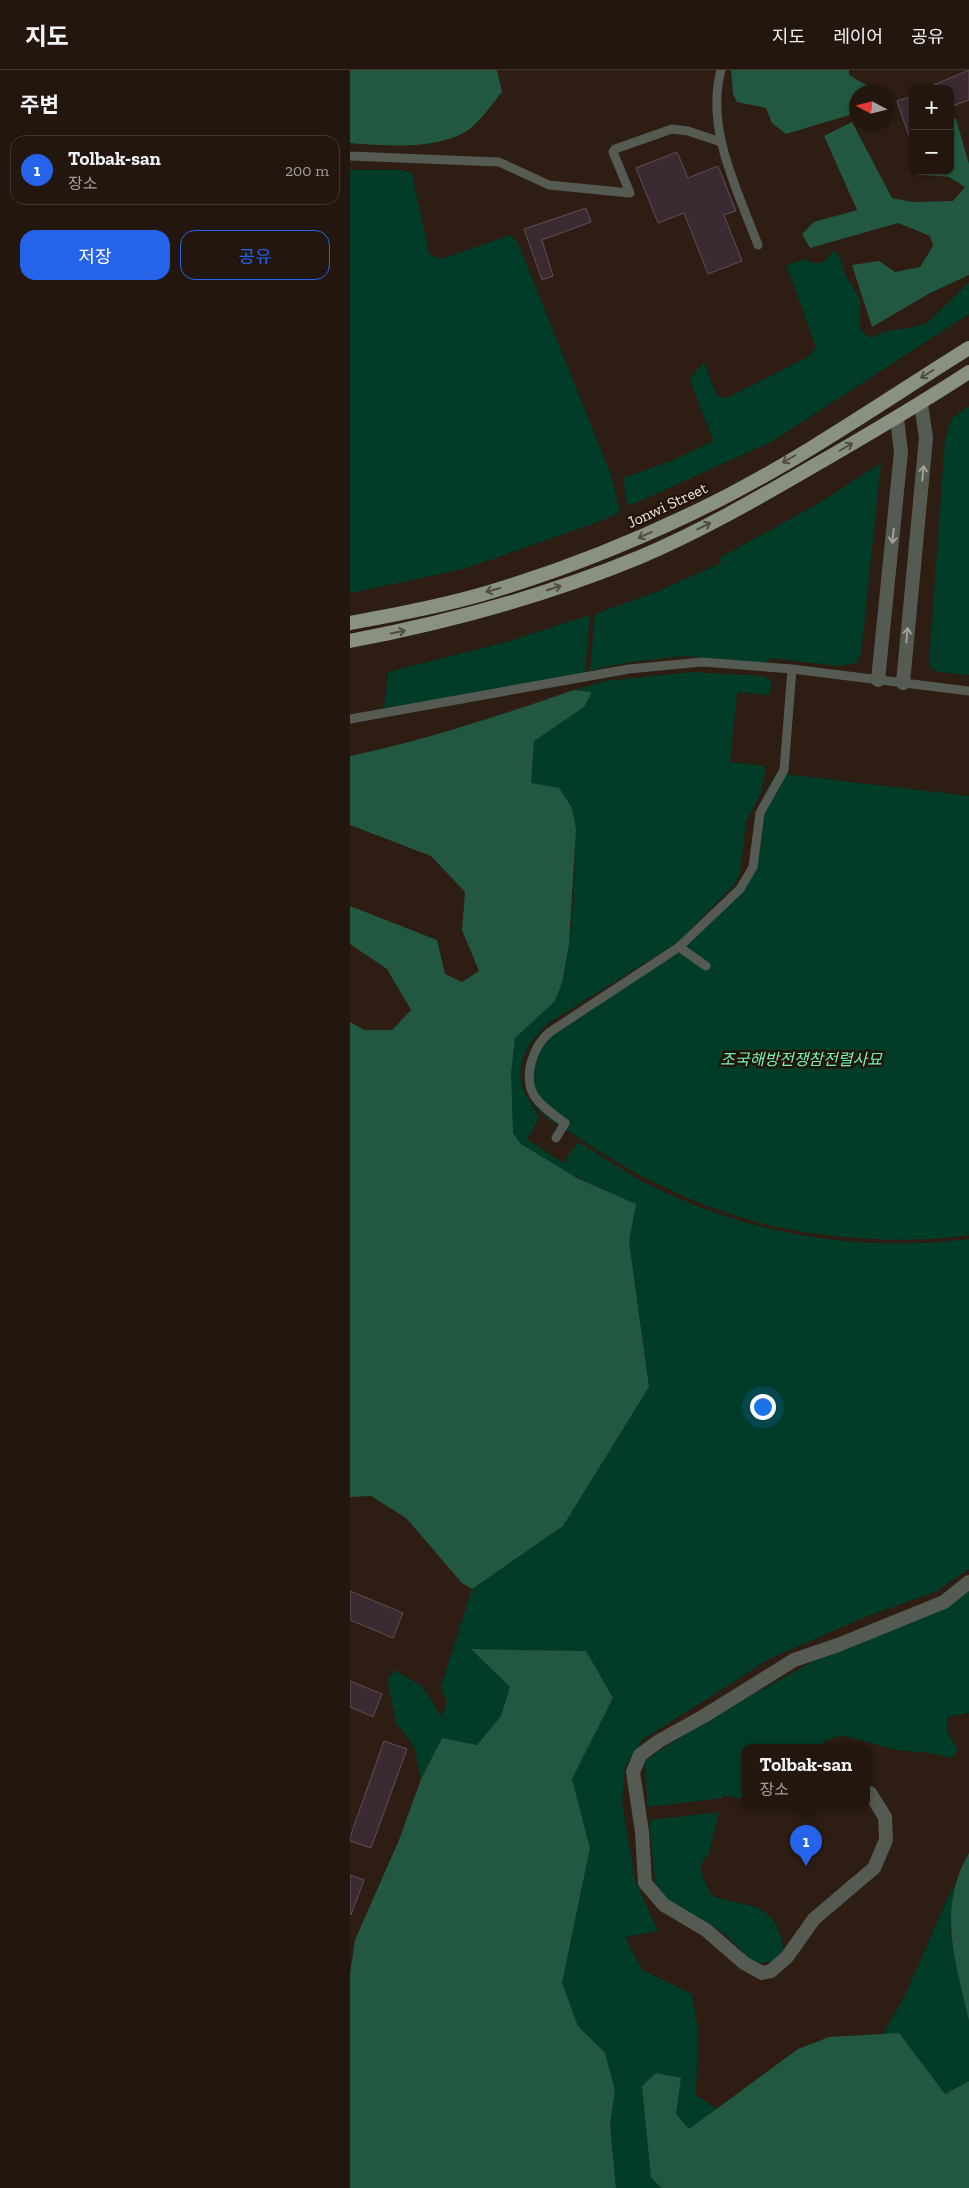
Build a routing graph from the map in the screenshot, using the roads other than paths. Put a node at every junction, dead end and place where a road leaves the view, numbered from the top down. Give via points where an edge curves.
1 (721, 70) edge
2 (721, 142) junction
3 (350, 156) edge
4 (758, 245) dead end
5 (969, 348) edge
6 (969, 372) edge
7 (921, 404) junction
8 (897, 418) junction
9 (350, 623) edge
10 (350, 641) edge
11 (792, 668) junction
12 (878, 680) junction
13 (903, 683) junction
14 (969, 691) edge
15 (350, 718) edge
16 (679, 947) junction
17 (706, 966) dead end
18 (556, 1138) dead end
19 (969, 1582) edge
20 (870, 1793) dead end

1 - 2 lane via 717,114
2 - 3 lane via 672,129 615,148 613,152 630,193 549,186 499,162
2 - 4 lane
5 -> 9 main road, Jonwi Street via 837,432 722,498 635,539 492,591
6 - 7 main road
7 - 8 main road
13 -> 7 street via 926,438
10 -> 8 main road via 496,608 640,556 733,512
8 -> 12 street via 901,452
11 - 12 lane
11 - 15 lane via 702,662 629,669
11 - 16 lane via 784,770 760,813 753,867 740,889
12 - 13 lane
13 - 14 lane
16 - 17 lane
16 - 18 lane via 550,1032 539,1043 530,1066 531,1087 545,1108 565,1124
19 - 20 street via 944,1602 794,1660 640,1755 632,1772 642,1832 645,1883 664,1905 706,1930 744,1963 762,1973 771,1971 787,1957 814,1918 874,1868 886,1840 885,1818

